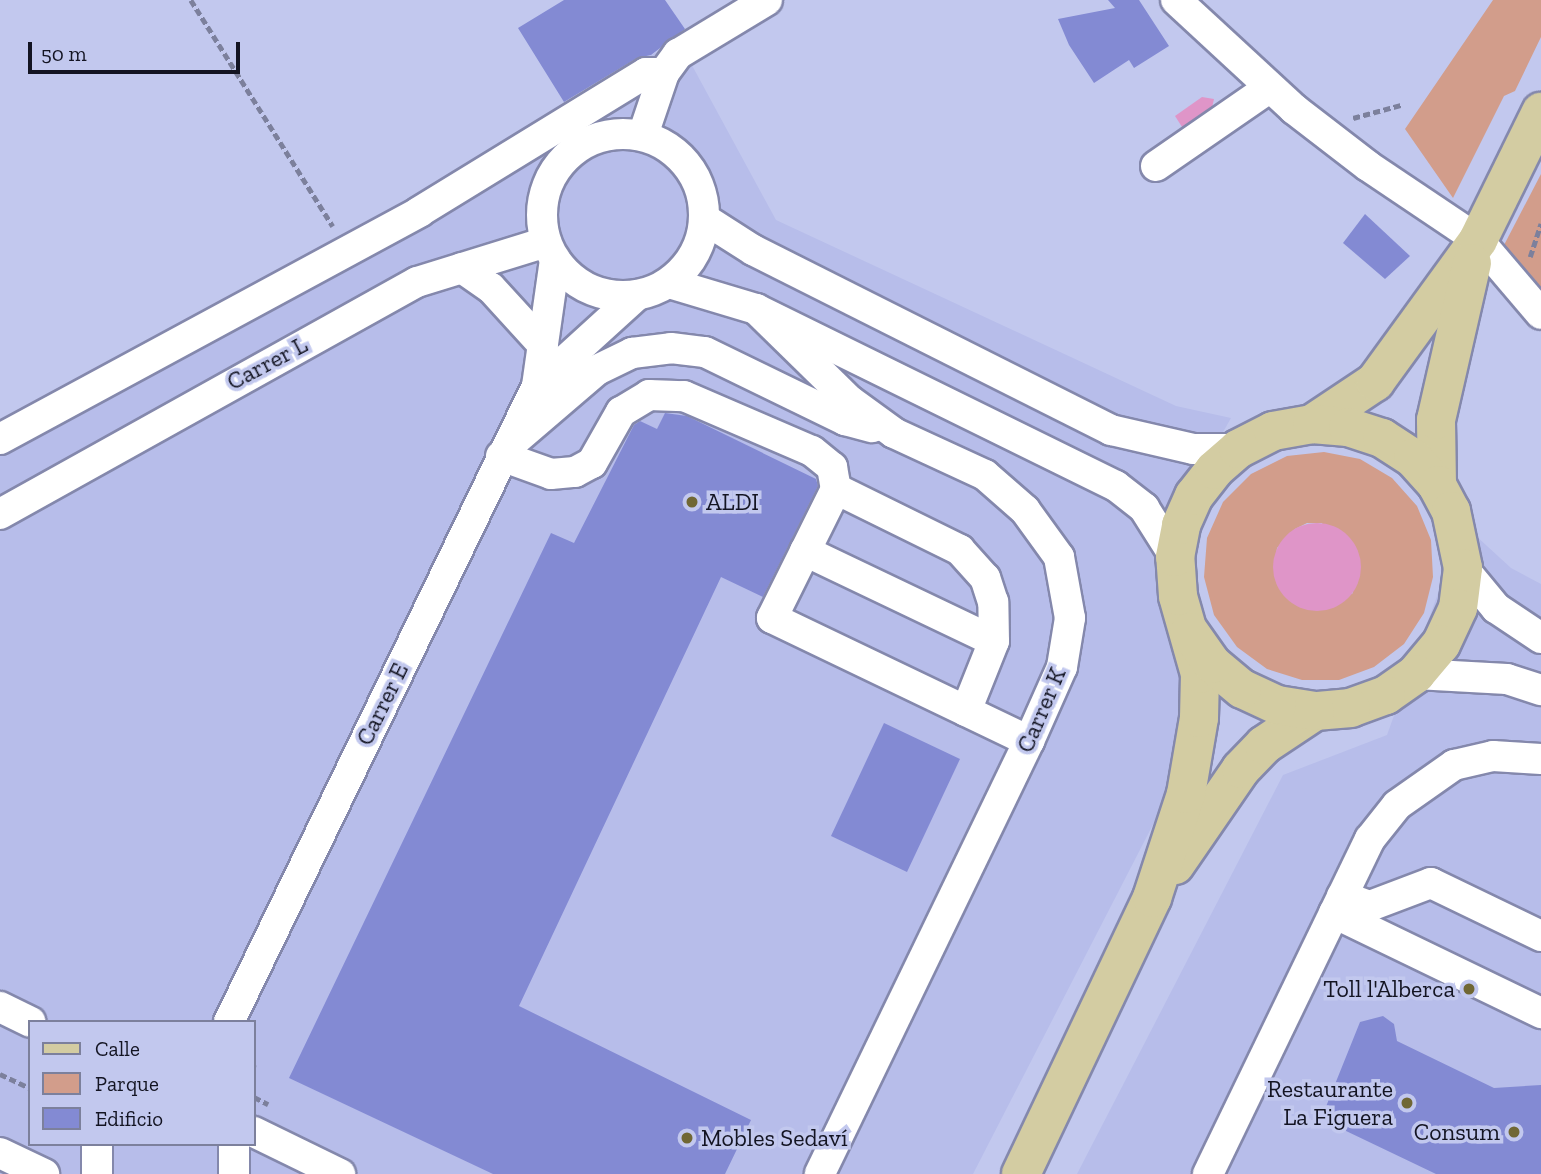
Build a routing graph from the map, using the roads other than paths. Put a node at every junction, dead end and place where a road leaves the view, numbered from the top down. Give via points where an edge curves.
1 (767, 0) edge
2 (1176, 0) edge
3 (664, 73) junction
4 (1269, 89) junction
5 (1541, 112) edge
6 (643, 135) junction
7 (1156, 166) dead end
8 (706, 220) junction
9 (1478, 240) junction
10 (551, 251) junction
11 (462, 268) junction
12 (669, 283) junction
13 (636, 296) junction
14 (756, 309) junction
15 (1541, 314) edge
16 (543, 345) junction
17 (537, 386) junction
18 (1312, 424) junction
19 (894, 433) junction
20 (0, 439) edge
21 (1238, 449) junction
22 (502, 454) junction
23 (1437, 485) junction
24 (836, 489) junction
25 (0, 514) edge
26 (805, 551) junction
27 (1175, 557) junction
28 (1463, 568) junction
29 (1190, 632) junction
30 (1541, 638) edge
31 (994, 641) junction
32 (1416, 674) junction
33 (1541, 690) edge
34 (966, 711) junction
35 (1315, 711) junction
36 (1029, 741) junction
37 (1541, 759) edge
38 (1152, 898) junction
39 (1338, 904) junction
40 (1541, 936) edge
41 (0, 1007) edge
42 (1541, 1013) edge
43 (230, 1020) edge
44 (28, 1021) edge
45 (256, 1133) edge
46 (97, 1146) edge
47 (234, 1146) edge
48 (0, 1153) edge
49 (44, 1174) edge
50 (97, 1174) edge
51 (234, 1174) edge
52 (341, 1174) edge
53 (820, 1174) edge
54 (1021, 1174) edge
55 (1208, 1174) edge

1 - 3 street via 678,54
2 - 4 street
3 - 6 street
3 - 20 street via 646,73 348,251
4 - 7 street
4 - 9 street via 1368,166
5 - 9 main road
6 - 8 street via 669,146 695,175
6 - 10 street via 614,133 578,146 557,166 544,191 541,226
8 - 12 street via 690,264
8 - 21 street via 753,250 1111,430 1194,449
9 - 15 street
9 - 18 main road via 1375,382
9 - 23 main road via 1436,420
10 - 11 street, Carrer L
10 - 13 street via 570,278 594,292
10 - 16 street
11 - 16 street via 491,288
11 - 25 street, Carrer L via 405,288
12 - 13 street
12 - 14 street
13 - 17 street
14 - 19 street, Carrer K via 850,401
14 - 27 street via 1116,486 1144,508
16 - 17 street
17 - 22 street, Carrer E
18 - 21 main road via 1273,431
18 - 23 main road via 1348,427 1382,438 1413,458
19 - 22 street via 845,420 705,352 671,348 632,353 597,370
19 - 36 street, Carrer K via 985,475 1025,510 1059,557 1070,618 1062,667
21 - 27 main road via 1194,496 1181,525
22 - 24 street via 551,474 575,472 592,463 621,412 649,395 684,396 812,451 832,467
22 - 43 street, Carrer E
23 - 28 main road via 1451,511
24 - 26 street
24 - 31 street via 960,551 985,578 993,602
26 - 31 street
26 - 34 street via 772,618
27 - 29 main road via 1178,596
28 - 30 street via 1496,608
28 - 32 main road via 1458,608 1441,644
29 - 35 main road via 1212,664 1242,689 1277,705
29 - 38 main road via 1200,674 1199,718 1186,794
31 - 34 street
32 - 33 street via 1507,679
32 - 35 main road via 1351,708
34 - 36 street
35 - 38 main road via 1264,745 1241,769
36 - 53 street, Carrer K
37 - 39 street via 1493,756 1454,765 1423,783 1397,805 1370,839
38 - 54 main road
39 - 40 street via 1370,906 1431,883
39 - 42 street
39 - 55 street
41 - 44 street
45 - 52 street
46 - 50 street
47 - 51 street
48 - 49 street

